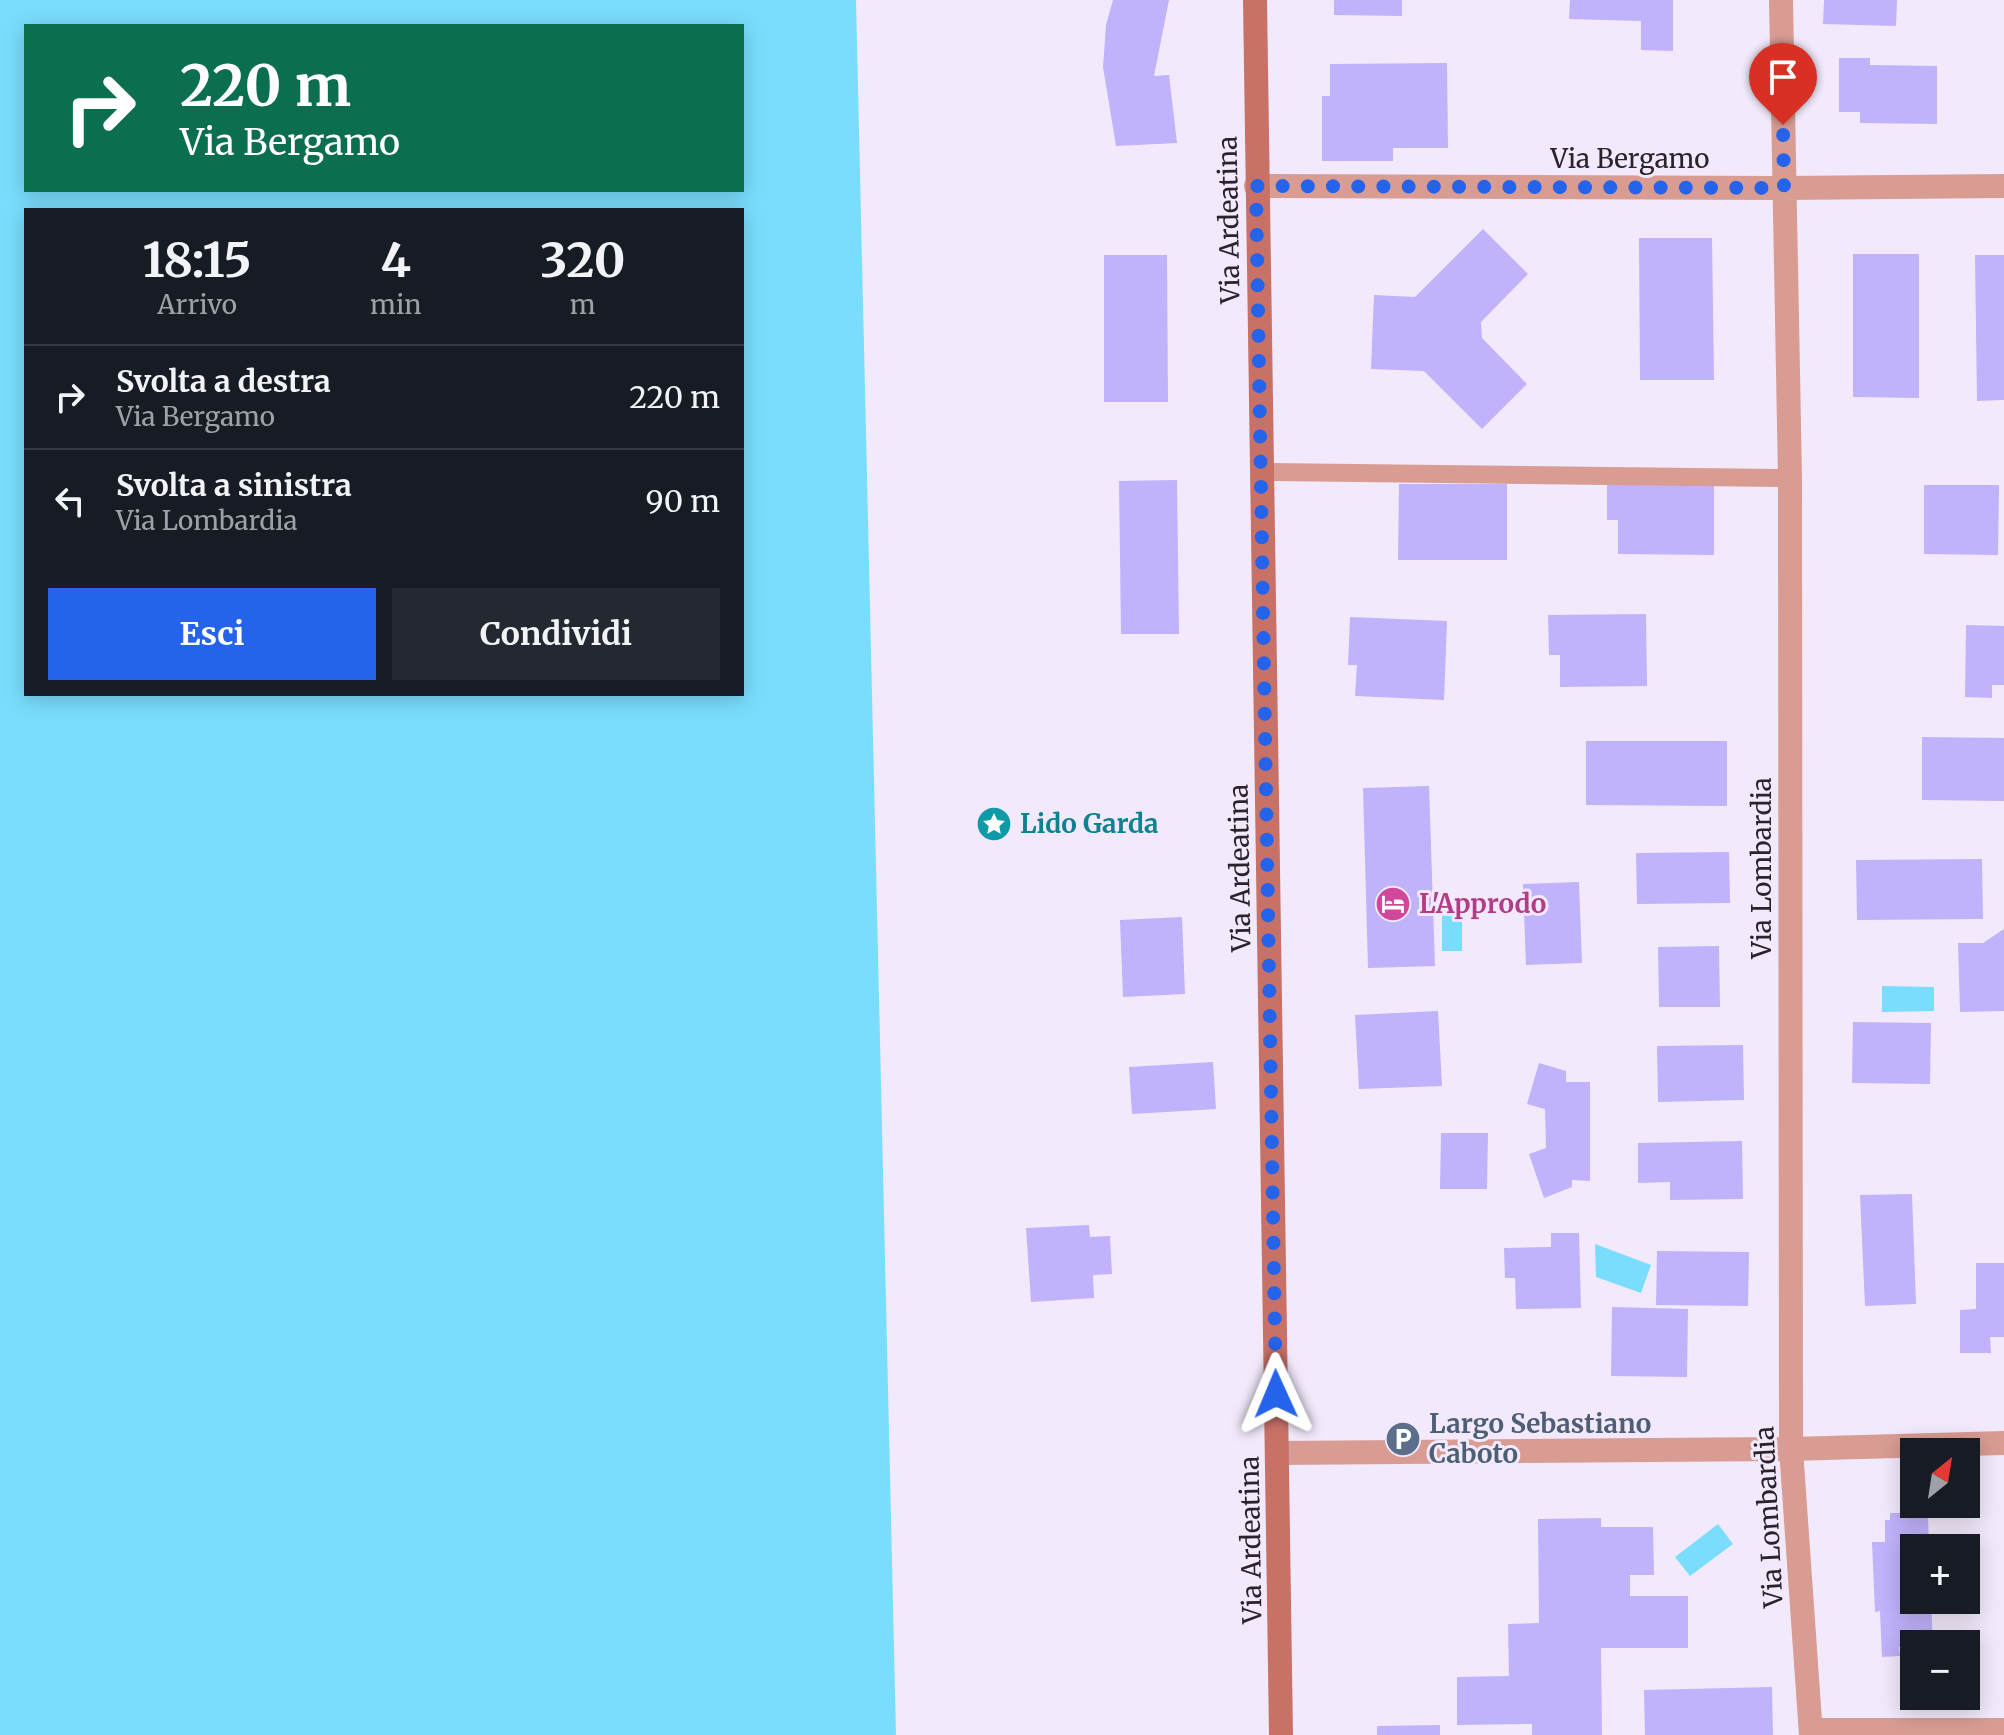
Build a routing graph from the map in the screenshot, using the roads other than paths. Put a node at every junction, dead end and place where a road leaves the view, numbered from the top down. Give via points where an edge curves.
1 (1255, 0) edge
2 (1781, 0) edge
3 (1256, 186) junction
4 (2004, 186) edge
5 (1784, 188) junction
6 (1261, 472) junction
7 (1790, 478) junction
8 (2004, 1443) edge
9 (1791, 1449) junction
10 (1278, 1453) junction
11 (2004, 1727) edge
12 (1811, 1731) edge
13 (1281, 1735) edge

1 - 3 main road, Via Ardeatina
2 - 5 street, Via Lombardia
3 - 5 street, Via Bergamo
3 - 6 main road, Via Ardeatina
4 - 5 street, Via Bergamo
5 - 7 street, Via Lombardia
6 - 7 lane
6 - 10 main road, Via Ardeatina
7 - 9 street, Via Lombardia
8 - 9 street
9 - 10 street
9 - 12 street, Via Lombardia
10 - 13 main road, Via Ardeatina
11 - 12 lane

